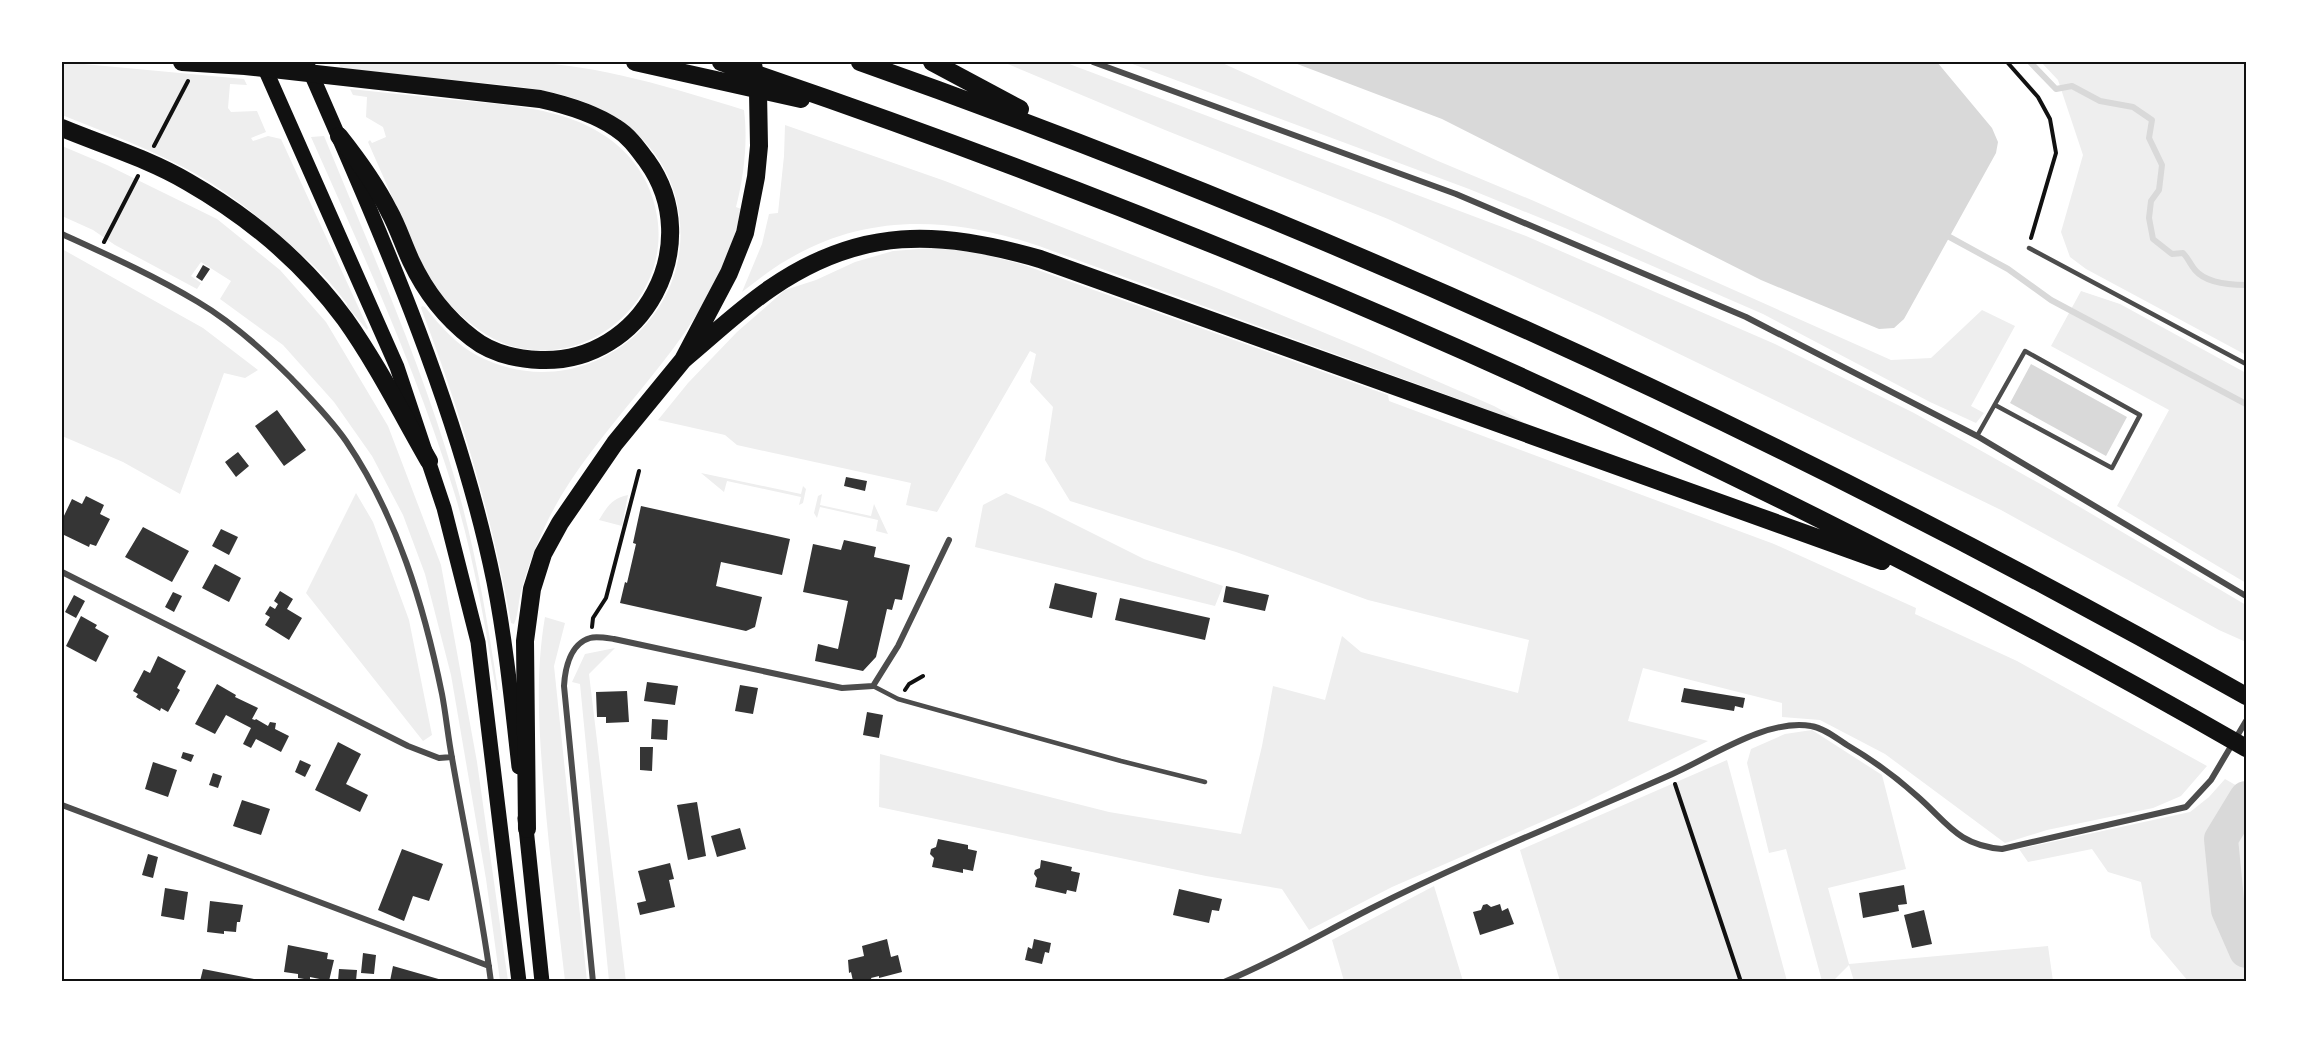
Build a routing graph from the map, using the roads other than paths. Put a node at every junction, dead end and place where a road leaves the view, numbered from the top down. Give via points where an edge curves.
1 (262, 62) edge
2 (306, 62) edge
3 (635, 62) edge
4 (721, 62) edge
5 (753, 62) edge
6 (860, 62) edge
7 (932, 62) edge
8 (1093, 62) edge
9 (187, 67) edge
10 (859, 108) junction
11 (62, 128) edge
12 (339, 136) junction
13 (1088, 145) junction
14 (62, 234) edge
15 (2029, 248) road end
16 (683, 360) junction
17 (2247, 364) edge
18 (1995, 405) junction
19 (1977, 436) junction
20 (429, 461) junction
21 (949, 540) dead end
22 (62, 572) edge
23 (1946, 583) junction
24 (2247, 596) edge
25 (873, 686) junction
26 (2247, 696) edge
27 (2247, 722) edge
28 (2247, 748) edge
29 (452, 757) junction
30 (1205, 782) dead end
31 (62, 805) edge
32 (526, 829) junction
33 (489, 966) junction
34 (491, 981) edge
35 (519, 981) edge
36 (542, 981) edge
37 (593, 981) edge
38 (1224, 981) edge

1 - 20 main road via 397,367
2 - 12 main road
3 - 10 highway via 793,98
4 - 10 highway
5 - 16 highway via 759,146 745,233 729,273
6 - 13 highway
7 - 13 highway
8 - 19 street via 1456,194 1638,270 1746,317
9 - 12 highway via 257,67 540,99 598,118 617,128 636,146 663,186 670,241 658,289 632,326 594,350 547,361 505,356 490,350 461,329 431,296 374,183
10 - 23 highway via 1258,262 1499,366 1649,434
11 - 20 highway via 187,181 260,229 303,269 345,319
12 - 32 main road via 426,354 471,491 494,582
13 - 26 highway via 1368,259 1665,393 1934,526
14 - 29 street via 200,303 271,358 345,440 368,477 413,582 431,643
15 - 17 lane
16 - 23 highway via 770,288 826,256 886,240 948,238 996,246
16 - 32 highway via 615,443 543,554 532,589 525,641
18 - 18 lane via 2025,351 2140,415 2112,468
18 - 19 lane
19 - 24 street
20 - 35 main road via 478,642
21 - 25 street via 898,646
22 - 29 street via 408,746 440,758
23 - 28 highway
25 - 30 lane via 898,699
25 - 37 street via 842,688 614,639 591,638 577,645 565,669 564,686
27 - 38 street via 2211,780 2186,807 2002,849 1984,848 1960,837 1916,795 1852,747 1813,726 1784,726 1722,749 1671,775 1510,843
29 - 33 street
31 - 33 street
32 - 36 main road
33 - 34 street

